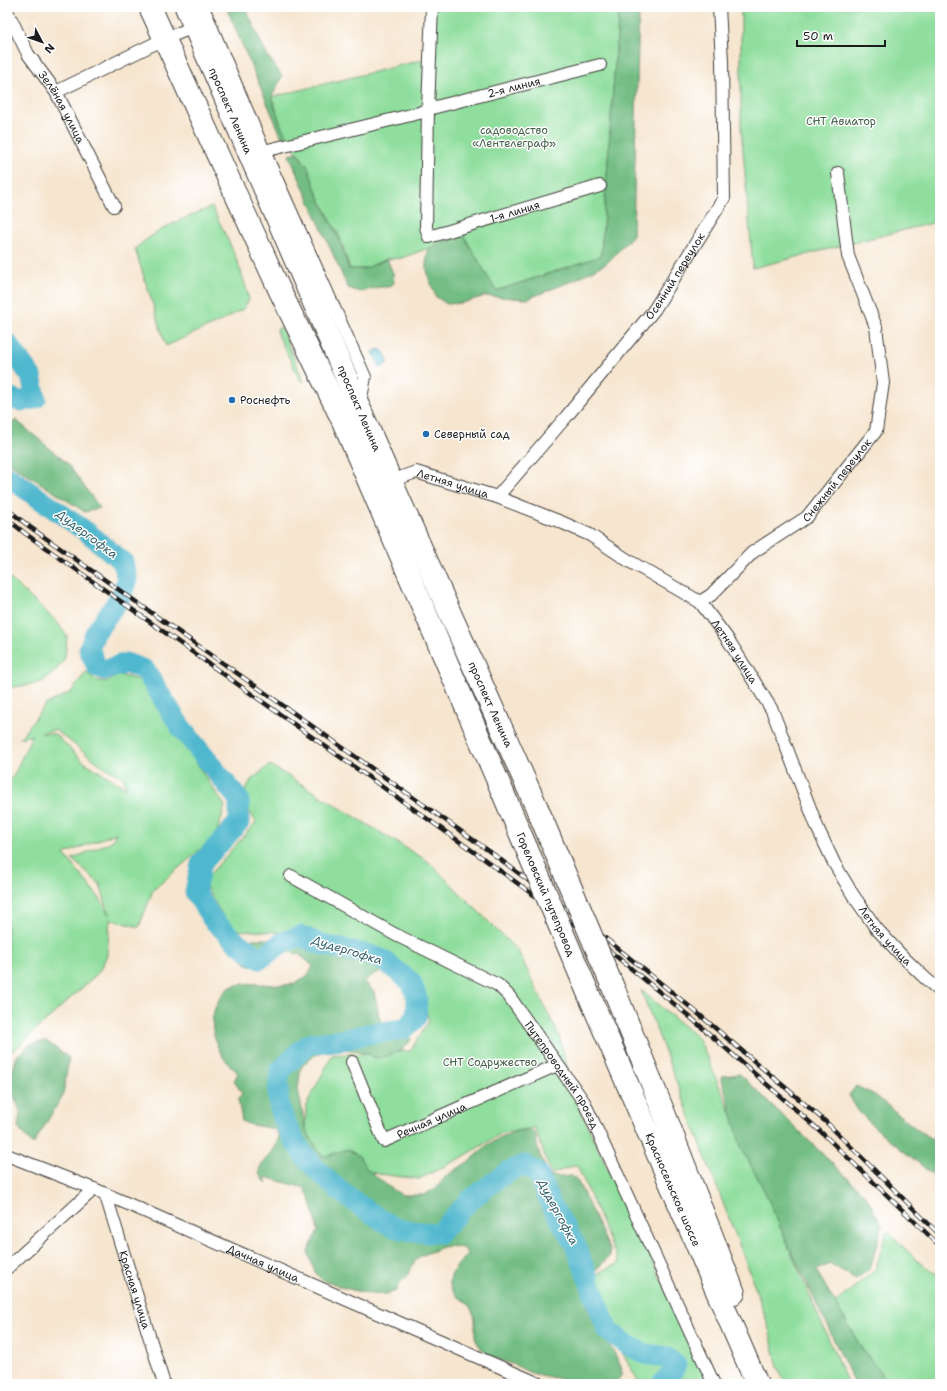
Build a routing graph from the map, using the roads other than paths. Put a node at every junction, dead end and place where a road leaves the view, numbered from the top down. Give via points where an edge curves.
1 (150, 7) edge
2 (203, 7) edge
3 (432, 7) edge
4 (719, 7) edge
5 (7, 11) edge
6 (190, 17) edge
7 (164, 39) junction
8 (600, 66) dead end
9 (56, 92) junction
10 (428, 109) junction
11 (264, 151) junction
12 (838, 173) dead end
13 (600, 186) dead end
14 (114, 206) dead end
15 (359, 408) junction
16 (391, 481) junction
17 (497, 497) junction
18 (700, 602) junction
19 (503, 793) joint
20 (290, 876) dead end
21 (940, 991) edge
22 (615, 992) joint
23 (589, 995) joint
24 (352, 1062) dead end
25 (557, 1065) junction
26 (7, 1155) edge
27 (94, 1189) junction
28 (106, 1196) junction
29 (7, 1268) edge
30 (164, 1384) edge
31 (539, 1384) edge
32 (714, 1384) edge
33 (757, 1384) edge
34 (762, 1384) edge

1 - 7 highway, проспект Ленина
2 - 11 street
3 - 10 street
4 - 17 street, Осенний переулок via 724,198 654,310
5 - 9 street, Зелёная улица via 28,54
6 - 7 street
6 - 15 highway, проспект Ленина
7 - 9 street
7 - 19 highway, проспект Ленина via 342,419
8 - 10 street, 2-я линия
9 - 14 street, Зелёная улица
10 - 11 street, 2-я линия
10 - 13 street, 1-я линия via 426,227 429,237
11 - 15 street via 365,376
12 - 18 street, Снежный переулок via 848,256 876,327 883,383 876,431 807,517 753,552 711,595
15 - 16 highway, проспект Ленина
16 - 17 street, Летняя улица via 416,472
16 - 22 highway, проспект Ленина, bridge via 537,808
17 - 18 street, Летняя улица via 590,535 630,562
18 - 21 street, Летняя улица via 727,638 772,710 818,829 853,895 876,928
19 - 23 highway, Гореловский путепровод, bridge
20 - 25 street, Путепроводный проезд via 394,934 498,985 509,996
22 - 34 highway, Красносельское шоссе via 748,1330
23 - 33 highway, Красносельское шоссе
24 - 25 street, Речная улица via 384,1141
25 - 32 street, Путепроводный проезд via 584,1102
26 - 27 street, Дачная улица
27 - 28 street, Дачная улица
27 - 29 street
28 - 30 street, Красная улица
28 - 31 street, Дачная улица

